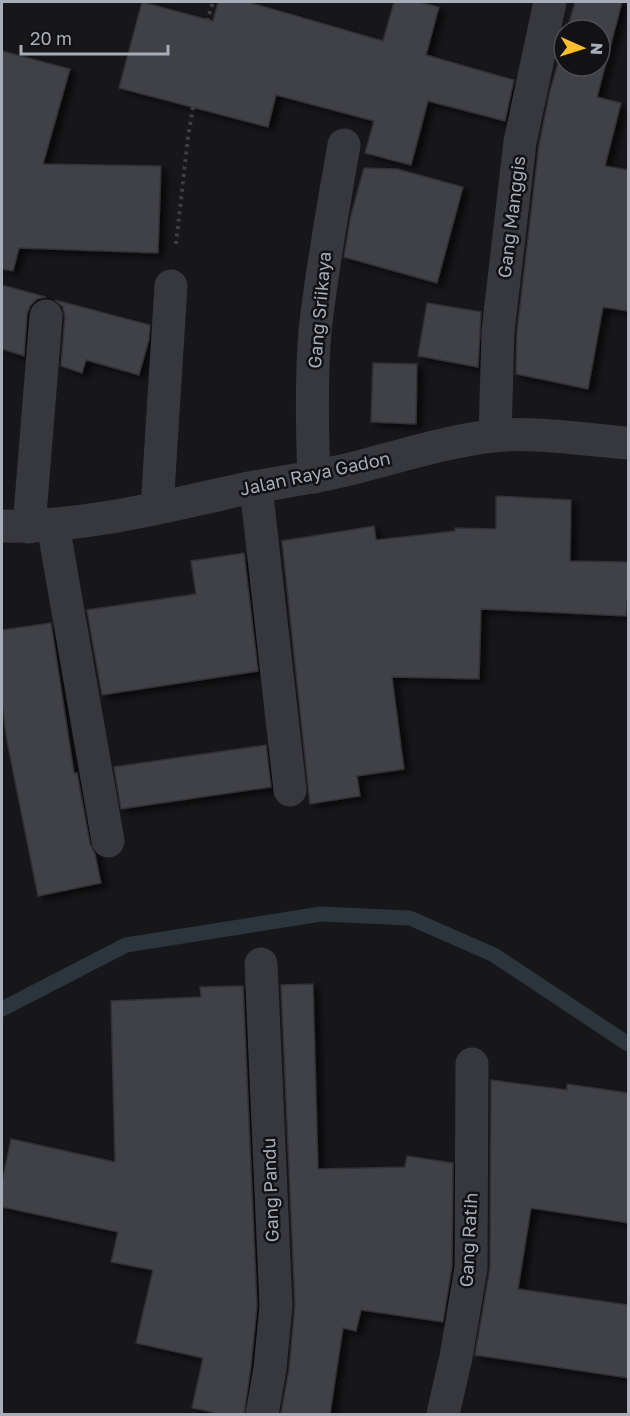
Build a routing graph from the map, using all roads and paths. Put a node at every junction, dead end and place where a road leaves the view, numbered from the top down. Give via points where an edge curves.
1 (213, 2) edge
2 (550, 2) edge
3 (345, 146) dead end
4 (171, 286) joint
5 (46, 316) dead end
6 (495, 435) junction
7 (628, 443) edge
8 (314, 477) junction
9 (256, 487) junction
10 (156, 508) junction
11 (28, 526) edge
12 (290, 790) dead end
13 (108, 841) dead end
14 (261, 964) dead end
15 (472, 1064) dead end
16 (262, 1414) edge
17 (443, 1414) edge

1 - 4 path via 188,137
2 - 6 street, Gang Manggis via 520,142 498,331
3 - 8 street, Gang Sriikaya via 327,239 315,333
4 - 10 street
5 - 11 street
6 - 7 street, Jalan Raya Gadon
6 - 8 street, Jalan Raya Gadon
8 - 9 street, Jalan Raya Gadon
9 - 10 street, Jalan Raya Gadon
9 - 12 street
10 - 11 street, Jalan Raya Gadon
11 - 13 street
14 - 16 street, Gang Pandu via 276,1306
15 - 17 street, Gang Ratih via 471,1268

